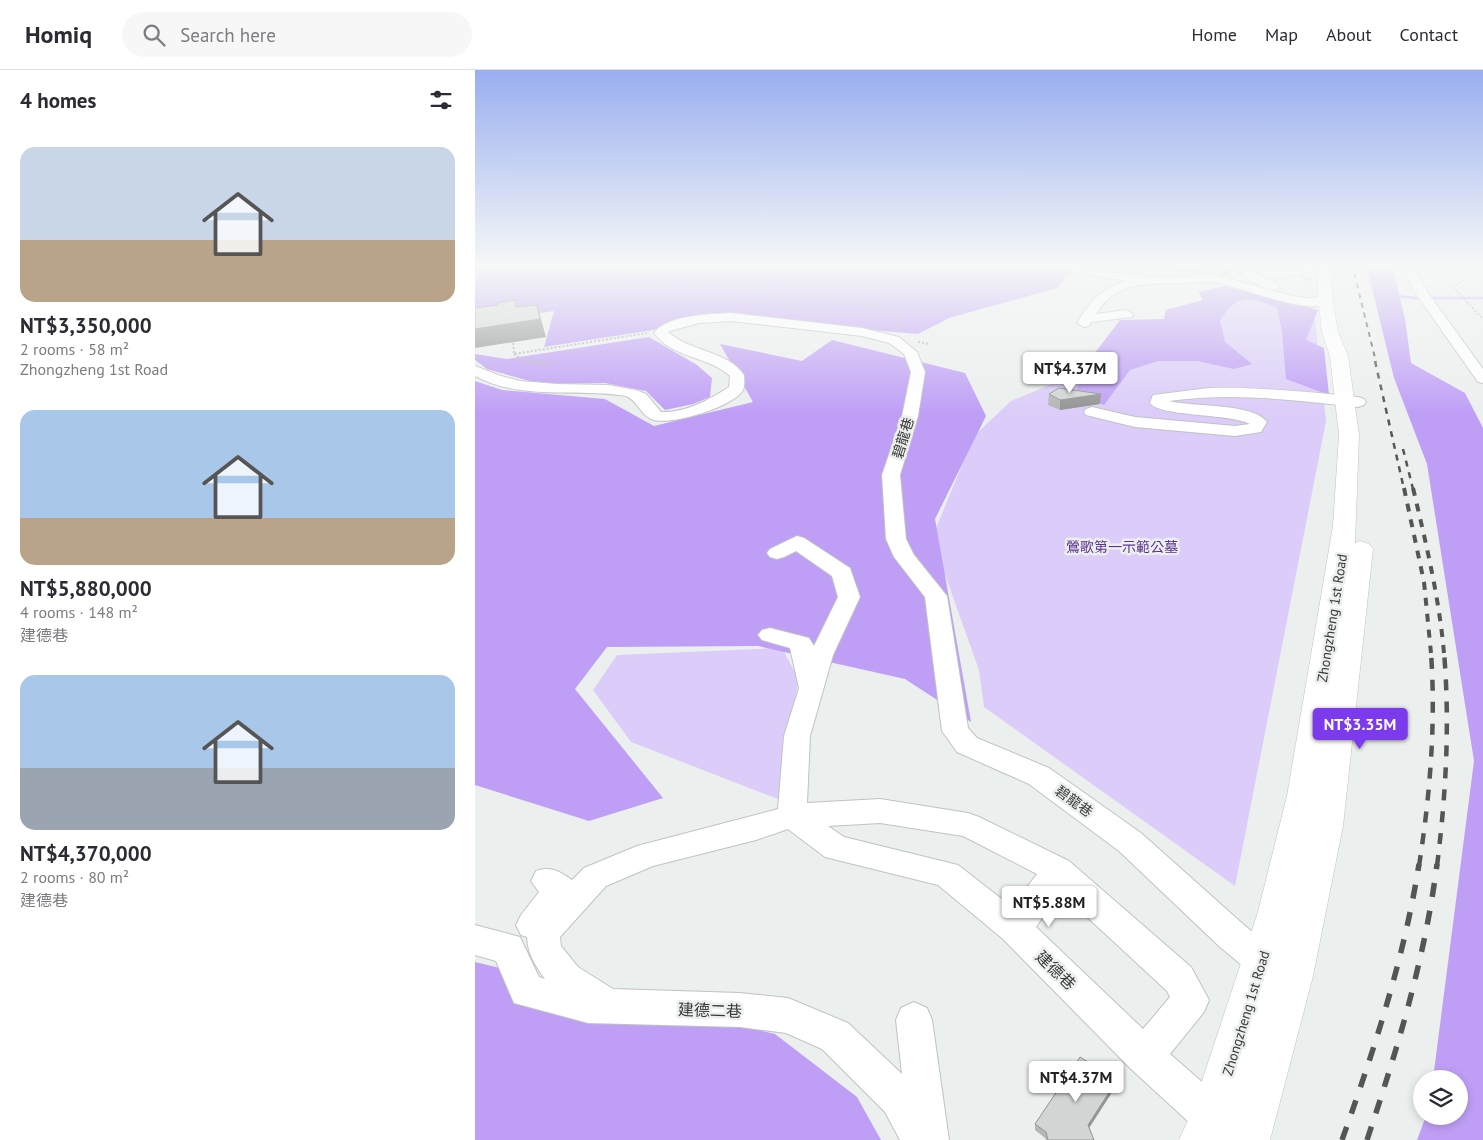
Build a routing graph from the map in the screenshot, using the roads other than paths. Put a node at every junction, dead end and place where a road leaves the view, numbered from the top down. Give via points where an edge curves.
1 (1089, 314) edge
2 (1110, 314) edge
3 (1336, 314) edge
4 (1437, 314) edge
5 (475, 370) edge
6 (1483, 379) edge
7 (1351, 401) junction
8 (1091, 412) dead end
9 (777, 553) dead end
10 (770, 635) dead end
11 (811, 688) junction
12 (792, 816) junction
13 (1058, 870) junction
14 (547, 881) dead end
15 (1015, 929) junction
16 (543, 932) junction
17 (475, 940) edge
18 (1262, 961) junction
19 (1292, 976) junction
20 (607, 1006) junction
21 (914, 1020) dead end
22 (1144, 1056) junction
23 (1209, 1130) edge
24 (922, 1140) edge
25 (929, 1140) edge
26 (1245, 1140) edge

1 - 2 street via 1085,321
3 - 7 main road, Zhongzheng 1st Road
4 - 6 street
5 - 18 street, 碧龍巷 via 500,380 537,388 597,388 634,394 652,413 662,417 701,407 736,389 737,375 730,367 702,357 666,339 661,333 665,328 698,319 731,317 862,332 894,340 910,352 918,372 910,416 891,475 895,539 904,557 936,596 955,731 967,745 1039,776 1130,842
7 - 8 street via 1288,393 1229,392 1159,398 1158,403 1169,407 1232,413 1259,422 1255,428 1235,431 1135,422
7 - 18 main road, Zhongzheng 1st Road via 1345,526 1305,796 1278,912
7 - 19 main road, Zhongzheng 1st Road via 1363,438 1362,514 1355,592 1325,826
9 - 11 street via 797,542 842,573 849,597 821,655
10 - 11 street via 801,644
11 - 12 street via 797,736
12 - 13 street via 879,811 968,824
12 - 15 street, 建德巷 via 836,848 947,874
12 - 16 street via 648,855 595,877
13 - 15 street
13 - 22 street via 1179,979 1191,1000
14 - 16 street via 560,889 530,929
15 - 22 street, 建德巷
16 - 20 street via 545,951 566,979
17 - 20 street, 建德二巷 via 508,948 527,991 588,1006
18 - 19 street, 碧龍巷
18 - 23 main road, Zhongzheng 1st Road
19 - 26 main road, Zhongzheng 1st Road
20 - 24 street, 建德二巷 via 739,1010 788,1016 835,1036 899,1098
21 - 25 street
22 - 23 street, 建德巷
23 - 26 street, 建德巷

